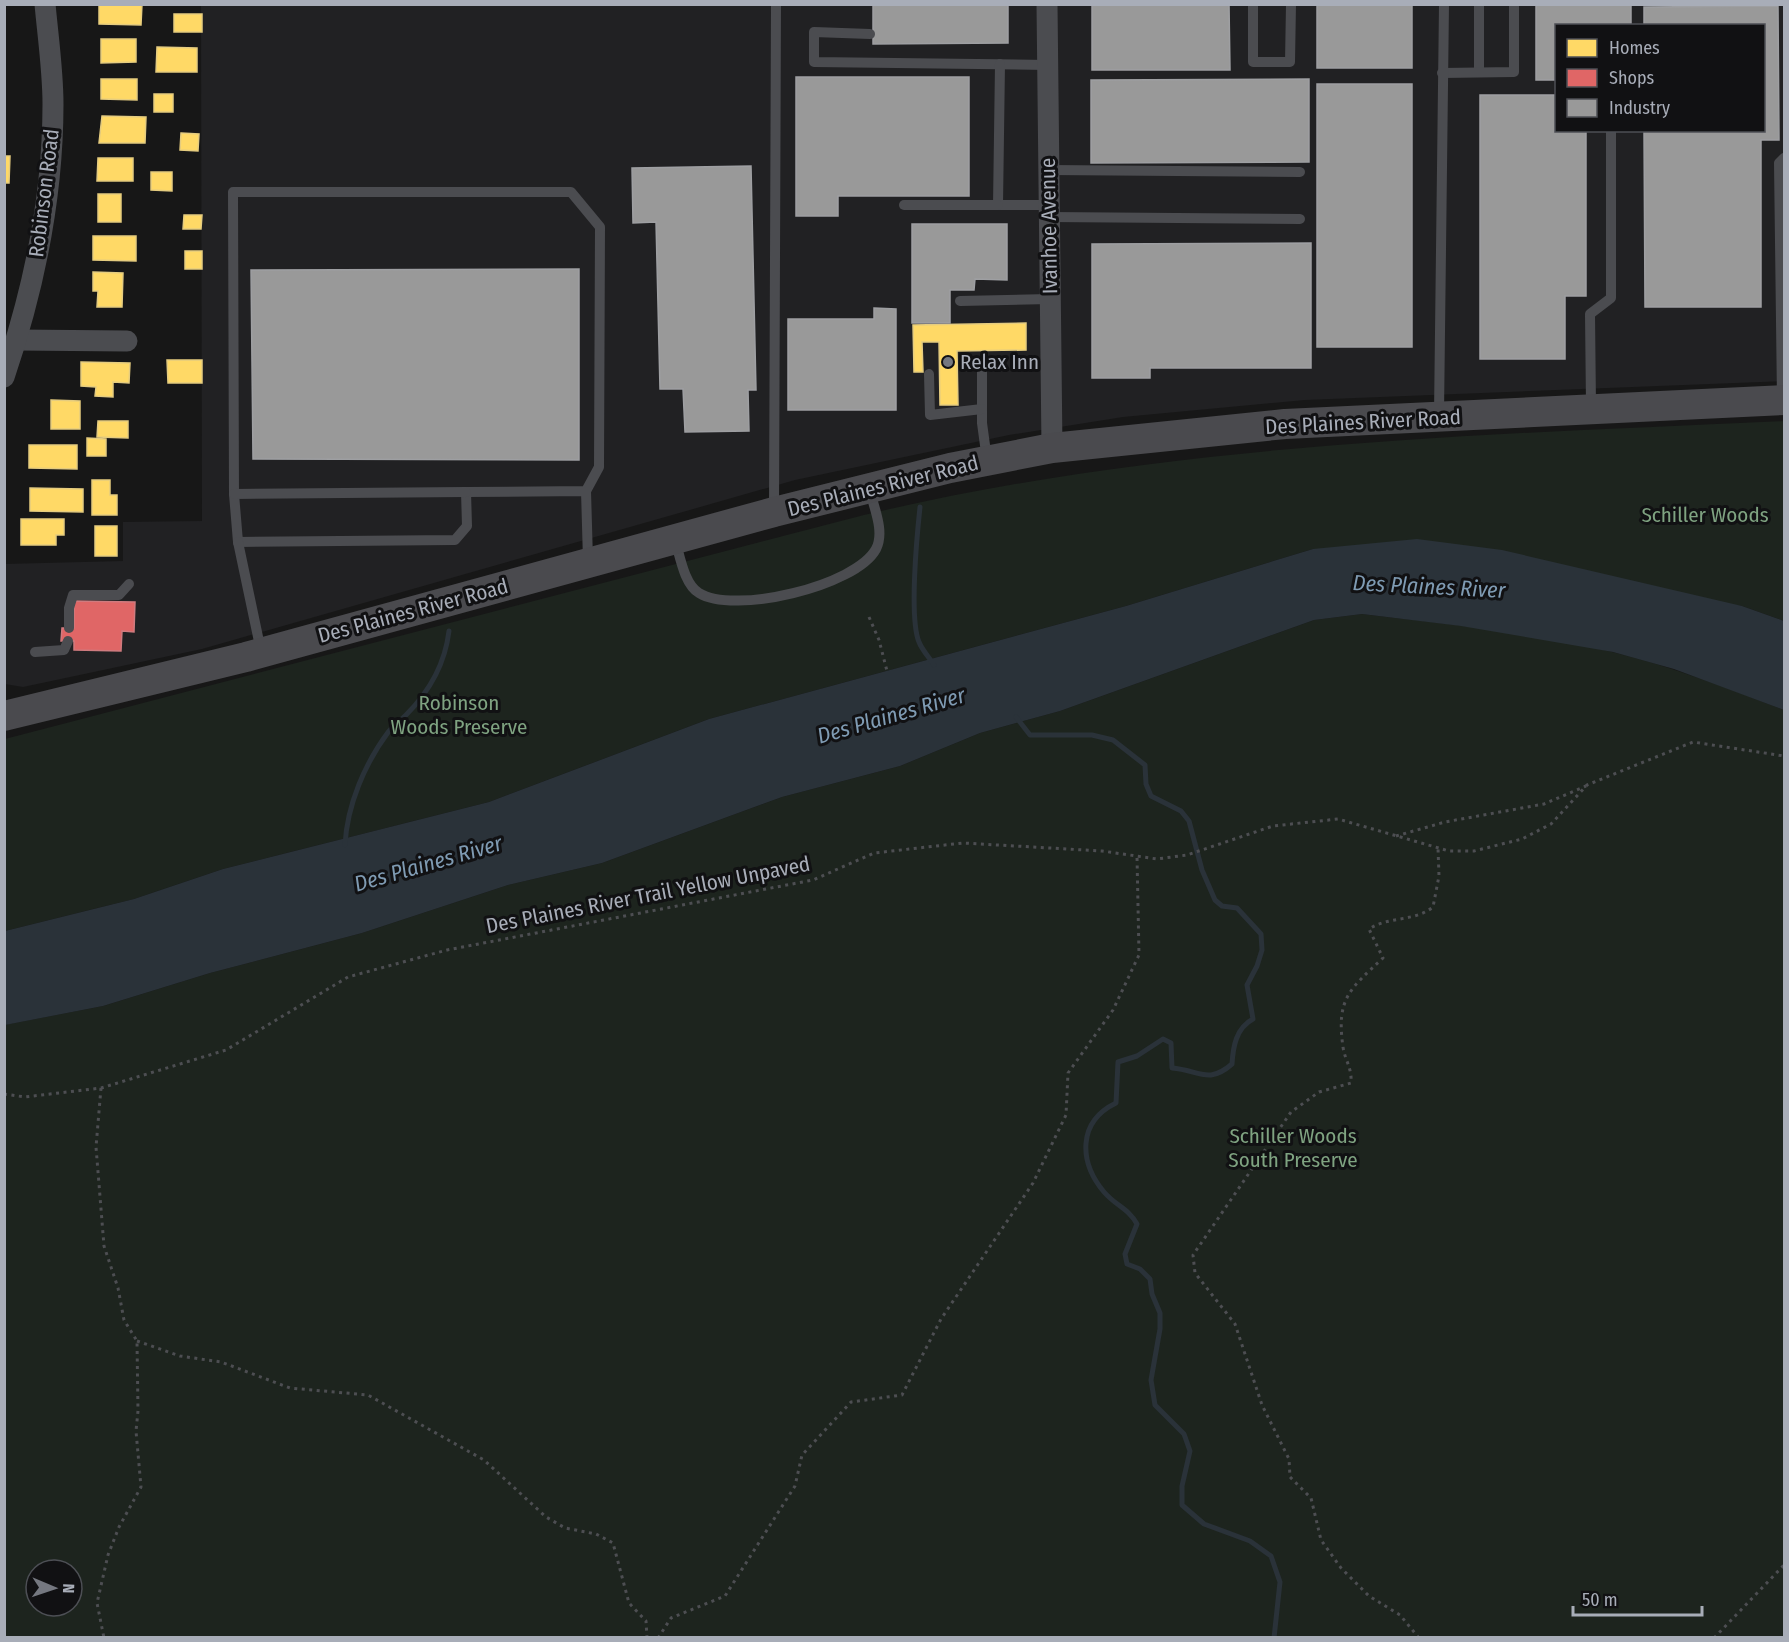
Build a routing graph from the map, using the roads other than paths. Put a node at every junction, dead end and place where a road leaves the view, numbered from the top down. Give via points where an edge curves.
1 (45, 4) edge
2 (776, 4) edge
3 (1047, 4) edge
4 (1253, 4) edge
5 (1291, 4) edge
6 (1444, 4) edge
7 (1479, 4) edge
8 (1514, 4) edge
9 (870, 34) dead end
10 (1000, 64) junction
11 (1048, 65) junction
12 (1479, 72) junction
13 (1443, 73) junction
14 (1611, 132) edge
15 (1785, 158) edge
16 (1049, 170) junction
17 (1300, 172) dead end
18 (904, 205) dead end
19 (998, 205) junction
20 (1049, 211) junction
21 (1300, 219) dead end
22 (1050, 299) junction
23 (960, 301) dead end
24 (17, 340) junction
25 (127, 341) dead end
26 (982, 368) dead end
27 (928, 374) dead end
28 (4, 377) edge
29 (1783, 400) edge
30 (982, 409) junction
31 (1591, 410) junction
32 (1439, 417) junction
33 (1052, 448) junction
34 (987, 460) junction
35 (869, 489) junction
36 (586, 491) junction
37 (466, 492) junction
38 (234, 494) junction
39 (774, 513) junction
40 (675, 539) junction
41 (237, 542) junction
42 (588, 563) junction
43 (129, 584) dead end
44 (69, 628) dead end
45 (68, 641) dead end
46 (35, 652) dead end
47 (261, 653) junction
48 (4, 716) edge

1 - 24 street, Robinson Road via 53,103 49,186 38,258
2 - 39 lane
3 - 11 street, Ivanhoe Avenue
4 - 5 lane via 1253,62 1290,62
6 - 13 lane
7 - 12 lane
8 - 12 lane via 1514,72
9 - 10 lane via 814,32 814,62
10 - 11 lane
10 - 19 lane
11 - 16 street, Ivanhoe Avenue
12 - 13 lane
13 - 32 lane
14 - 31 lane via 1611,298 1590,314
15 - 29 lane via 1779,163
16 - 17 lane
16 - 20 street, Ivanhoe Avenue
18 - 19 lane
19 - 20 lane
20 - 21 lane
20 - 22 street, Ivanhoe Avenue
22 - 23 lane
22 - 33 street, Ivanhoe Avenue
24 - 25 street
24 - 28 street, Robinson Road
26 - 30 lane
27 - 30 lane via 930,415
29 - 31 main road, Des Plaines River Road
30 - 34 lane
31 - 32 main road, Des Plaines River Road
32 - 33 main road, Des Plaines River Road via 1285,424
33 - 34 main road, Des Plaines River Road
34 - 35 main road, Des Plaines River Road
35 - 39 main road, Des Plaines River Road
35 - 40 lane via 879,536 870,558 829,582 786,596 727,599 700,594 692,588
36 - 37 lane
36 - 38 lane via 599,467 600,227 571,192 233,192
36 - 42 lane
37 - 38 lane
37 - 41 lane via 467,526 455,540
38 - 41 lane
39 - 40 main road, Des Plaines River Road
40 - 42 main road, Des Plaines River Road
41 - 47 lane
42 - 47 main road, Des Plaines River Road
43 - 44 lane via 119,595 73,595
45 - 46 lane via 64,650
47 - 48 main road, Des Plaines River Road

